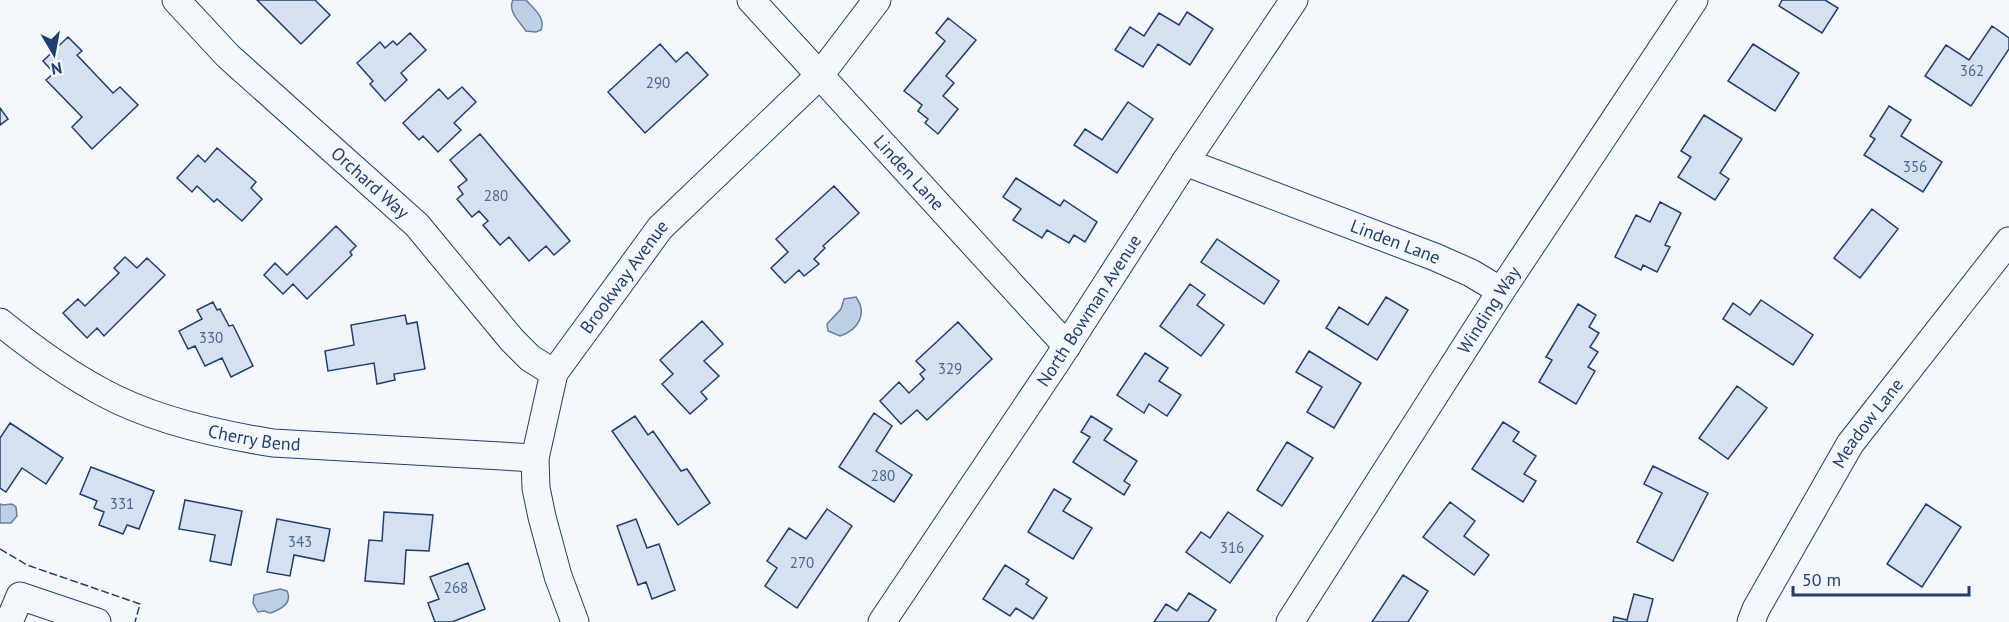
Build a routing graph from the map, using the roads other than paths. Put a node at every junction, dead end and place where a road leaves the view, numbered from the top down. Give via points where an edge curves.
1 (177, 0) edge
2 (751, 0) edge
3 (877, 0) edge
4 (1294, 0) edge
5 (1694, 0) edge
6 (820, 75) junction
7 (1185, 162) junction
8 (2009, 241) edge
9 (1501, 291) junction
10 (0, 322) edge
11 (1067, 346) junction
12 (554, 374) junction
13 (535, 458) junction
14 (10, 591) edge
15 (9, 622) edge
16 (96, 622) edge
17 (575, 622) edge
18 (882, 622) edge
19 (1290, 622) edge
20 (1751, 622) edge

1 - 12 street, Orchard Way via 228,56 417,225 512,340
2 - 6 street, Linden Lane
3 - 6 street, Brookway Avenue
4 - 7 street, North Bowman Avenue
5 - 9 street, Winding Way
6 - 11 street, Linden Lane
6 - 12 street, Brookway Avenue via 660,228
7 - 9 street, Linden Lane via 1435,257
7 - 11 street, North Bowman Avenue
8 - 20 street, Meadow Lane via 1850,444
9 - 19 street, Winding Way
10 - 13 street, Cherry Bend via 36,351 103,393 156,415 234,437 273,443
11 - 18 street, North Bowman Avenue
12 - 13 street, Brookway Avenue
13 - 17 street, Brookway Avenue via 542,517
14 - 15 street
14 - 16 street

